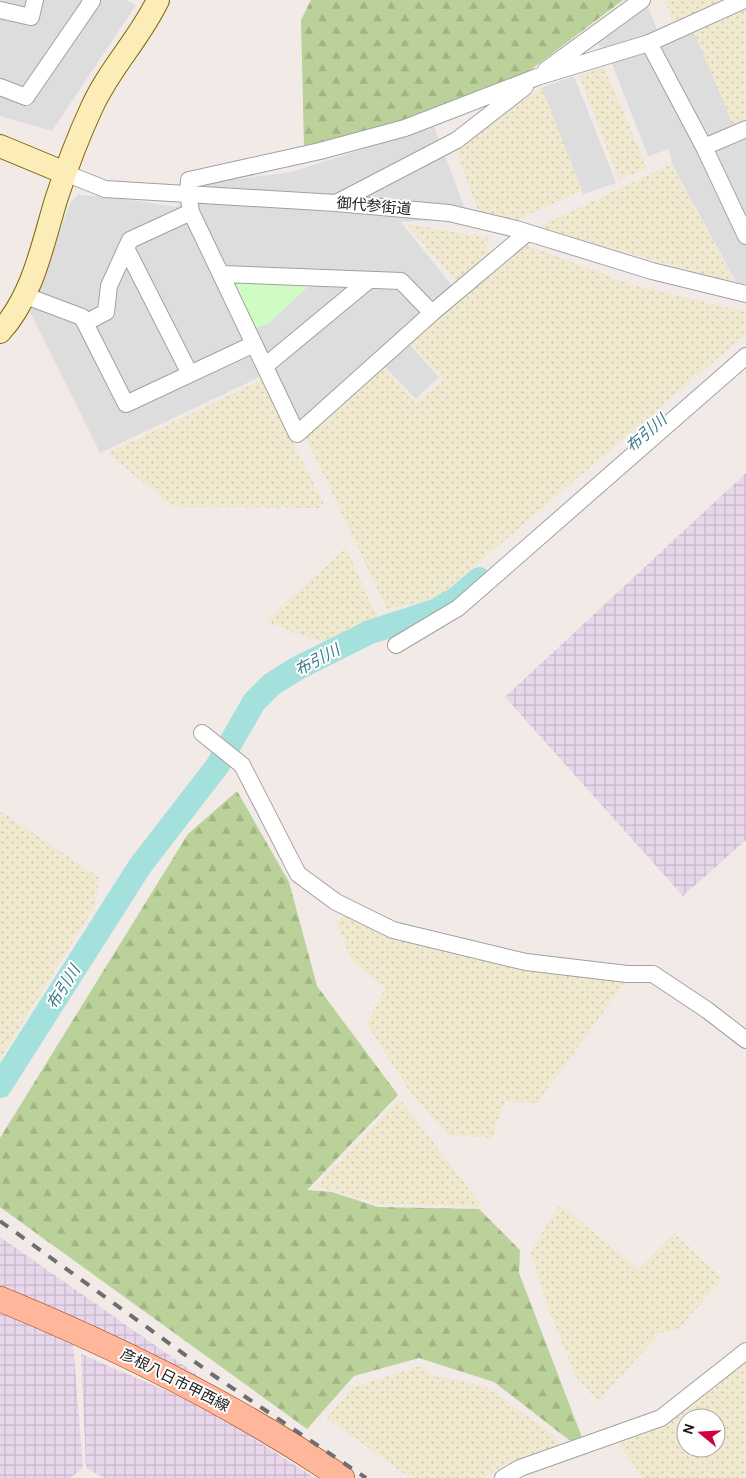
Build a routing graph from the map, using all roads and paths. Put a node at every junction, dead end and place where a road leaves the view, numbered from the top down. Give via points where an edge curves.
1 (35, 0) edge
2 (90, 0) edge
3 (158, 0) edge
4 (642, 0) edge
5 (744, 0) edge
6 (0, 10) edge
7 (649, 44) junction
8 (537, 77) junction
9 (0, 87) edge
10 (746, 129) edge
11 (0, 146) edge
12 (704, 148) junction
13 (65, 173) junction
14 (188, 193) junction
15 (336, 202) junction
16 (192, 212) junction
17 (527, 233) junction
18 (746, 236) edge
19 (126, 248) junction
20 (221, 274) junction
21 (369, 280) junction
22 (746, 294) edge
23 (26, 296) junction
24 (432, 313) junction
25 (85, 323) junction
26 (0, 332) edge
27 (254, 344) junction
28 (746, 356) edge
29 (265, 366) junction
30 (190, 374) junction
31 (396, 645) dead end
32 (208, 737) dead end
33 (746, 1040) edge
34 (0, 1299) edge
35 (746, 1351) edge
36 (342, 1478) edge
37 (503, 1478) edge

1 - 6 street via 31,17
2 - 9 street via 26,97
3 - 13 street via 92,106
4 - 8 street
5 - 7 street
7 - 8 street
7 - 12 street
8 - 14 street via 405,128 189,180
8 - 15 street via 457,140
10 - 12 street
11 - 13 street, 御代参街道
12 - 18 street
13 - 14 street, 御代参街道 via 105,189
13 - 23 street
14 - 15 street, 御代参街道
14 - 16 street
15 - 17 street, 御代参街道 via 449,214
16 - 19 street via 130,240
16 - 20 street
17 - 22 street, 御代参街道
17 - 24 street
19 - 25 street via 109,286 106,312
19 - 30 street
20 - 21 street
20 - 27 street
21 - 24 street via 402,282
21 - 29 street
23 - 25 street via 82,317
23 - 26 street
24 - 29 street via 297,434
25 - 30 street via 126,404
27 - 29 street
27 - 30 street
28 - 31 street via 458,608
32 - 33 street via 242,765 298,874 336,902 393,930 526,962 653,974
34 - 36 main road, 彦根八日市甲西線 via 163,1373 248,1418
35 - 37 street via 661,1418 520,1468

